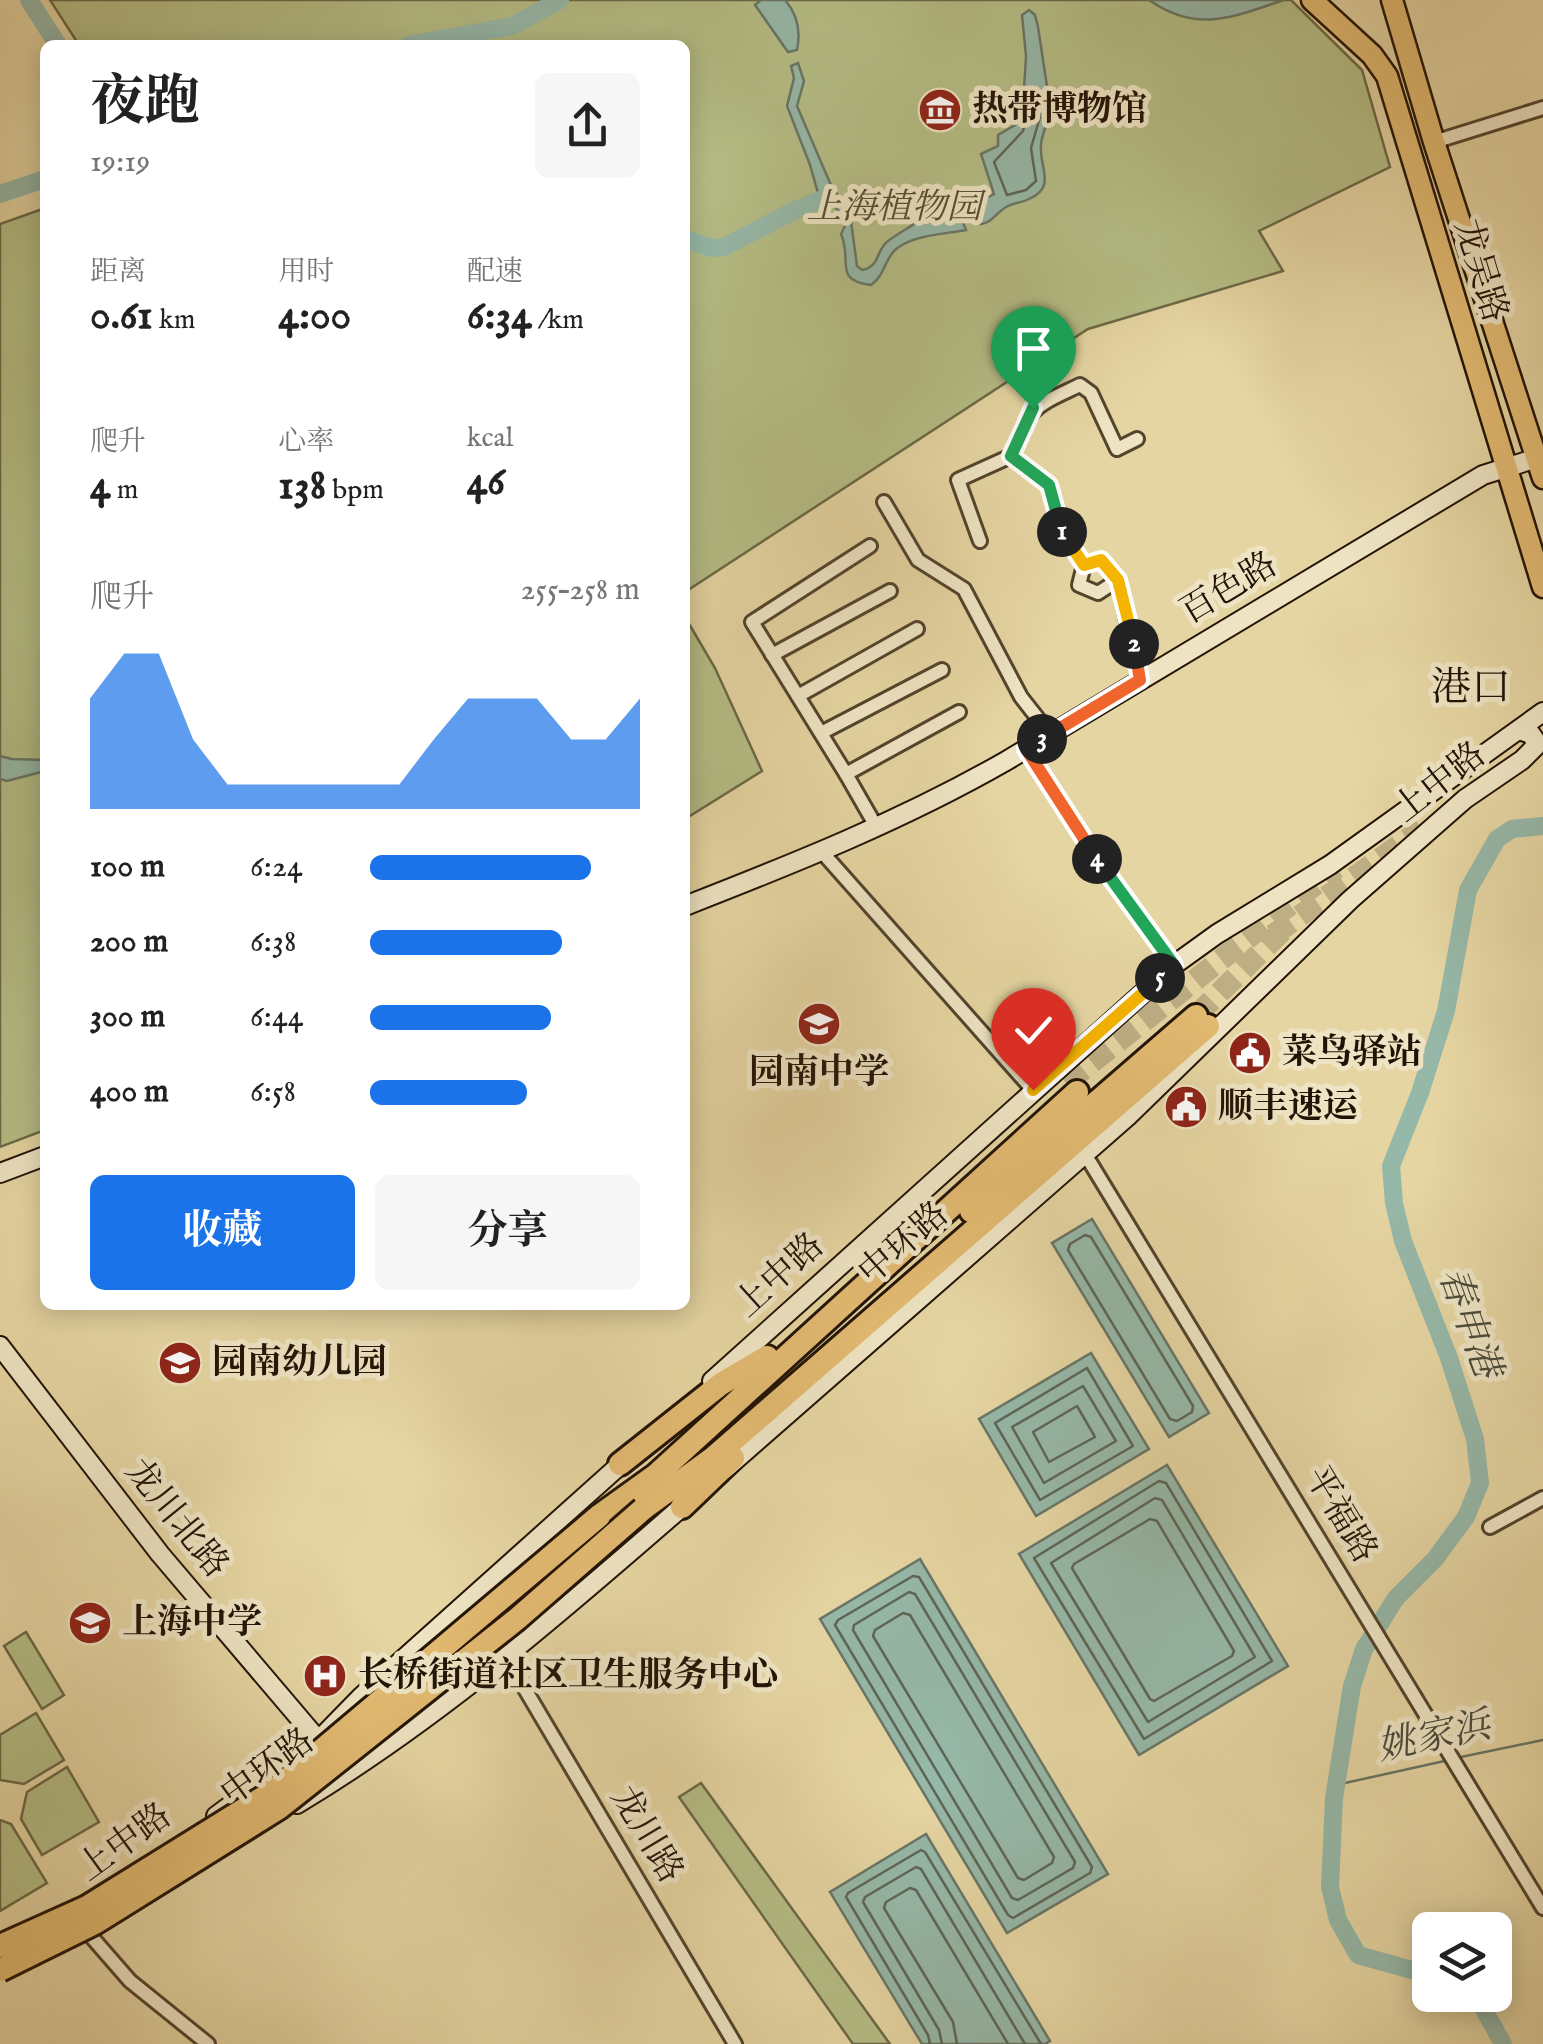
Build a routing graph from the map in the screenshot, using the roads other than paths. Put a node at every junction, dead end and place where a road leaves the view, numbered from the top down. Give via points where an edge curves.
1 (1312, 0) edge
2 (1394, 7) edge
3 (1543, 108) edge
4 (1434, 142) junction
5 (1137, 439) dead end
6 (1011, 456) junction
7 (1505, 467) junction
8 (1540, 468) edge
9 (884, 502) dead end
10 (980, 541) dead end
11 (870, 546) dead end
12 (1084, 565) junction
13 (1118, 580) junction
14 (1543, 588) edge
15 (890, 591) dead end
16 (917, 630) dead end
17 (772, 655) junction
18 (942, 670) dead end
19 (1140, 680) junction
20 (798, 696) junction
21 (959, 712) dead end
22 (1543, 712) edge
23 (1519, 730) junction
24 (821, 734) junction
25 (1050, 734) junction
26 (1543, 748) edge
27 (1026, 749) junction
28 (1522, 760) junction
29 (846, 774) junction
30 (876, 828) junction
31 (822, 852) junction
32 (690, 904) edge
33 (1174, 965) junction
34 (1033, 1090) junction
35 (1085, 1154) junction
36 (40, 1158) edge
37 (0, 1174) edge
38 (971, 1232) junction
39 (0, 1346) edge
40 (767, 1357) junction
41 (0, 1362) edge
42 (747, 1400) junction
43 (620, 1464) junction
44 (1543, 1498) edge
45 (682, 1507) junction
46 (1490, 1527) dead end
47 (506, 1657) junction
48 (314, 1743) junction
49 (342, 1778) junction
50 (1543, 1908) edge
51 (81, 1924) junction
52 (0, 1946) edge
53 (0, 1955) edge
54 (0, 1970) edge
55 (0, 1980) edge
56 (208, 2044) edge
57 (735, 2044) edge

1 - 7 main road, 龙吴路 via 1387,76
2 - 4 main road, 龙吴路
3 - 4 street
4 - 8 main road, 龙吴路
5 - 6 street via 1117,449 1091,393 1080,385 1033,408
6 - 10 street via 958,480
6 - 12 street via 1049,485 1062,532
7 - 8 main road, 百色路
7 - 14 main road, 龙吴路
7 - 19 main road, 百色路
9 - 25 street via 918,560 964,588 1020,697
11 - 17 street via 752,622
12 - 13 street via 1101,560
12 - 13 street via 1079,585 1088,589 1098,593
13 - 19 street
15 - 17 street
16 - 20 street
17 - 20 street
18 - 24 street
19 - 25 main road, 百色路
20 - 24 street
21 - 29 street
22 - 23 main road, 上中路
23 - 28 main road, 上中路 via 1535,740
23 - 33 main road, 上中路 via 1355,848
24 - 29 street
25 - 27 main road, 百色路
26 - 28 main road, 上中路
27 - 30 main road, 百色路
27 - 33 street
28 - 35 main road, 上中路 via 1465,799 1350,900
29 - 30 street
30 - 31 main road, 百色路
31 - 32 main road, 百色路
31 - 34 street
33 - 34 main road, 上中路
34 - 43 main road, 上中路
35 - 45 main road, 上中路
35 - 50 street, 平福路
36 - 37 main road
38 - 42 highway, 中环路
38 - 42 highway, 中环路 via 1202,1021
38 - 45 highway
39 - 48 main road, 龙川北路
40 - 42 highway, 中环路
40 - 42 highway, 中环路 via 1071,1088
40 - 43 highway via 721,1384
41 - 48 main road, 龙川北路 via 152,1560
42 - 52 highway, 中环路, bridge via 272,1792 87,1907
42 - 54 highway, 中环路, bridge via 643,1509 279,1808 94,1923
43 - 48 main road, 上中路
44 - 46 street
45 - 47 main road, 上中路
47 - 49 main road, 上中路
47 - 57 street, 龙川路
48 - 49 main road, 龙川北路
48 - 51 main road, 上中路
49 - 51 main road, 上中路
51 - 53 main road, 上中路
51 - 55 main road, 上中路
51 - 56 street via 145,1995

